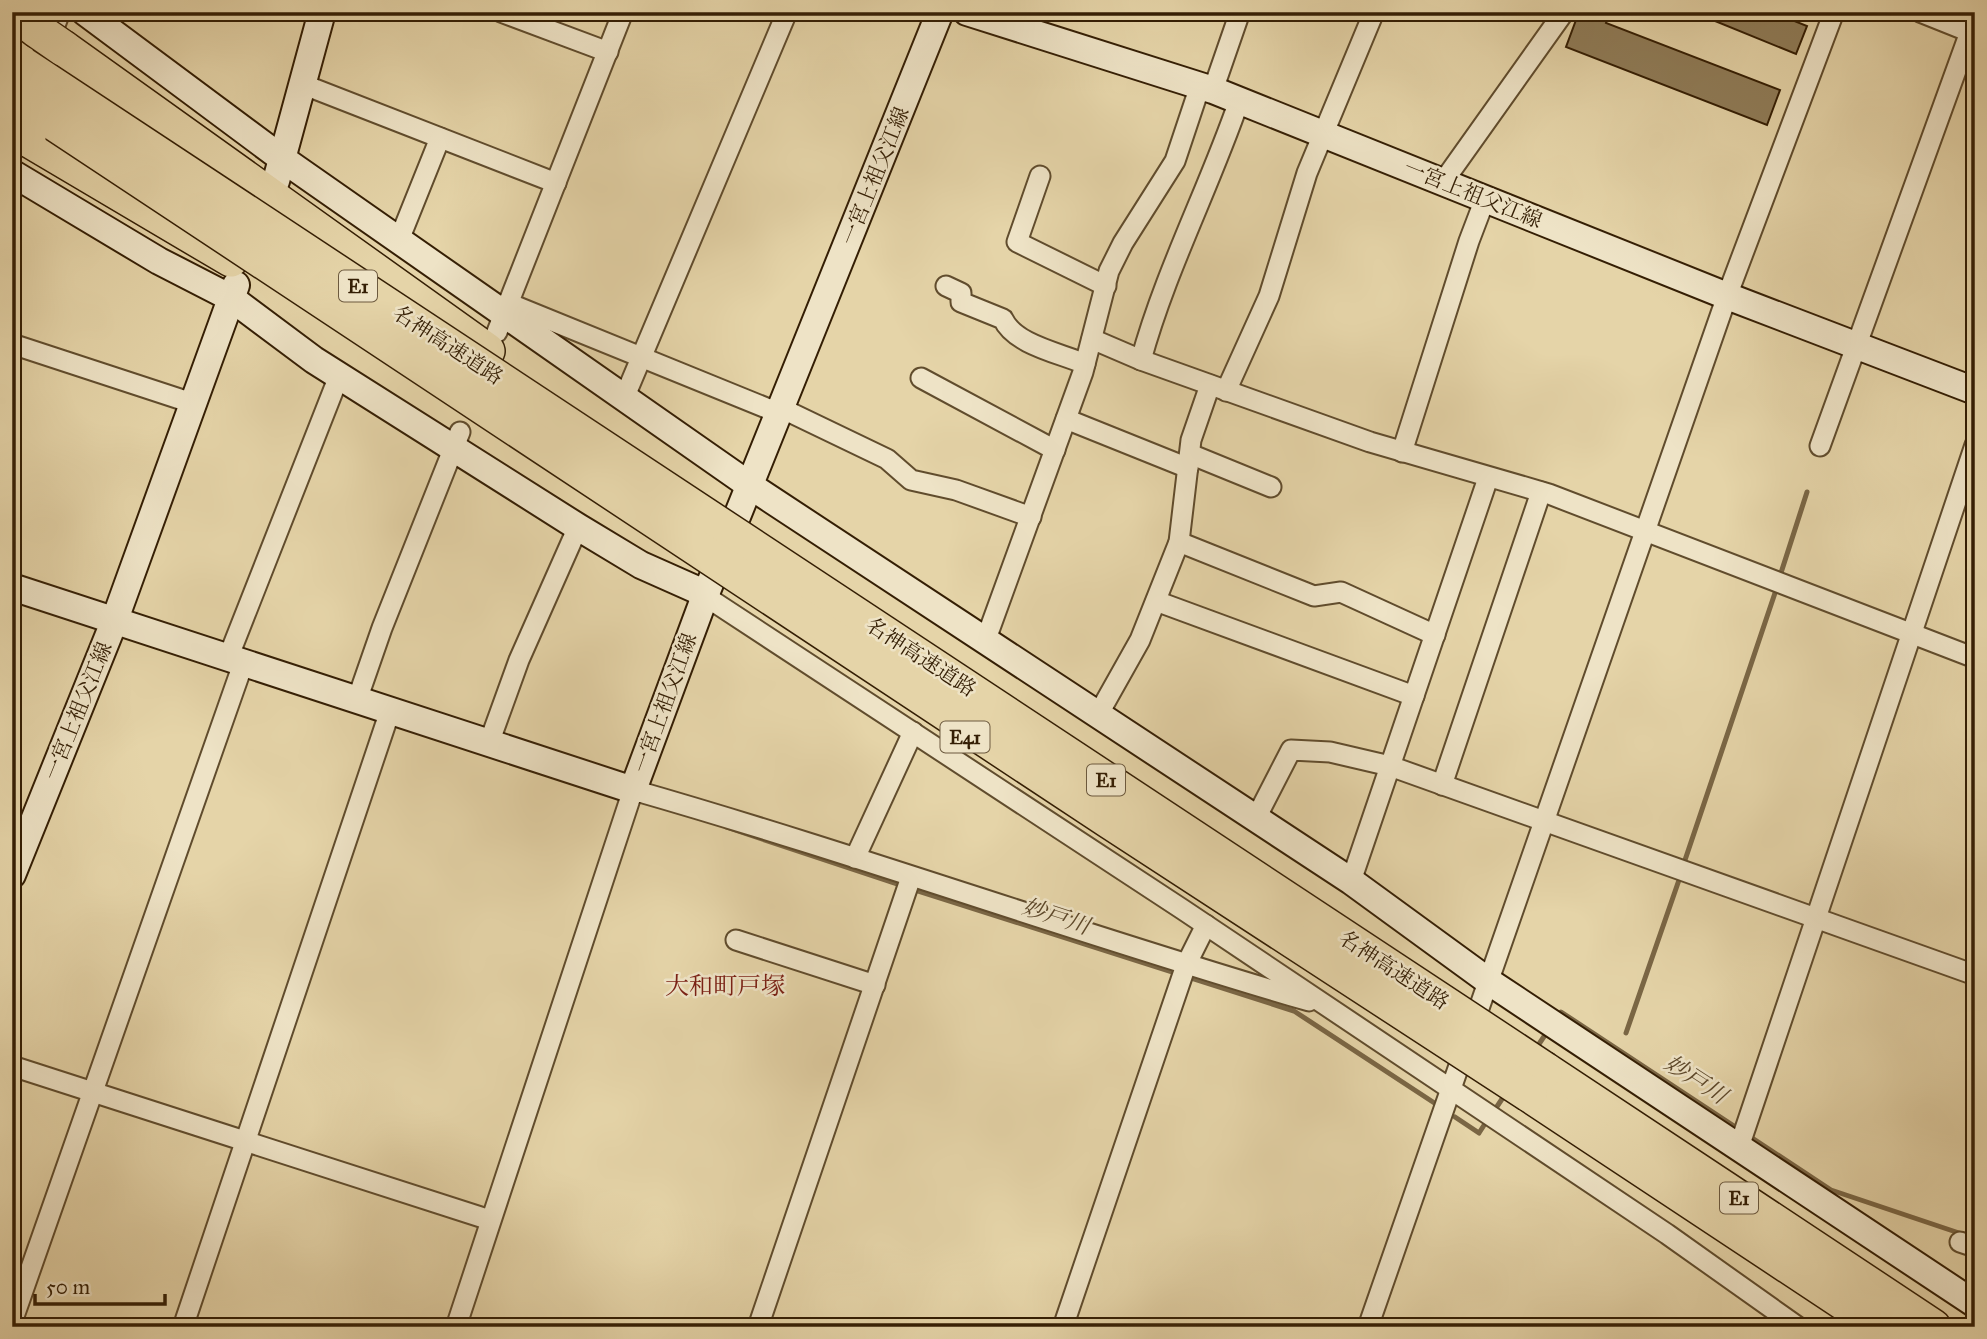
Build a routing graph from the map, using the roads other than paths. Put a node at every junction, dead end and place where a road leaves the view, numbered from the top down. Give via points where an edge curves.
1 (85, 12) edge
2 (322, 12) edge
3 (501, 12) edge
4 (623, 12) edge
5 (787, 12) edge
6 (940, 12) edge
7 (967, 12) edge
8 (1240, 12) edge
9 (1374, 12) edge
10 (1564, 12) edge
11 (1834, 12) edge
12 (1920, 12) edge
13 (43, 26) edge
14 (1972, 33) edge
15 (608, 51) junction
16 (12, 58) edge
17 (302, 84) junction
18 (1207, 88) junction
19 (12, 95) edge
20 (1239, 101) junction
21 (1323, 134) junction
22 (17, 135) edge
23 (440, 138) junction
24 (280, 170) junction
25 (12, 173) edge
26 (1040, 176) dead end
27 (1443, 182) junction
28 (556, 183) junction
29 (1485, 199) junction
30 (399, 240) junction
31 (946, 286) dead end
32 (1106, 286) junction
33 (233, 291) junction
34 (1727, 296) junction
35 (503, 316) junction
36 (1092, 339) junction
37 (12, 344) edge
38 (1858, 346) junction
39 (642, 358) junction
40 (1141, 360) junction
41 (1085, 364) junction
42 (340, 376) junction
43 (921, 378) dead end
44 (1218, 388) junction
45 (1975, 391) edge
46 (625, 396) junction
47 (192, 403) junction
48 (782, 412) junction
49 (1066, 419) junction
50 (457, 440) junction
51 (1975, 445) edge
52 (1820, 446) dead end
53 (1055, 450) junction
54 (1402, 452) junction
55 (1189, 461) junction
56 (1488, 478) junction
57 (1271, 486) dead end
58 (751, 487) junction
59 (1541, 492) junction
60 (1031, 517) junction
61 (578, 527) junction
62 (1645, 531) junction
63 (1179, 542) junction
64 (12, 587) edge
65 (705, 596) junction
66 (1156, 601) junction
67 (114, 622) junction
68 (1912, 633) junction
69 (1435, 635) junction
70 (986, 639) junction
71 (1975, 658) edge
72 (235, 661) junction
73 (1414, 695) junction
74 (357, 700) junction
75 (390, 711) junction
76 (1099, 713) junction
77 (913, 732) junction
78 (489, 743) junction
79 (1390, 766) junction
80 (1442, 785) junction
81 (633, 790) junction
82 (1256, 818) junction
83 (1543, 821) junction
84 (855, 859) junction
85 (12, 875) edge
86 (1351, 881) junction
87 (909, 884) junction
88 (1817, 920) junction
89 (1206, 925) junction
90 (1301, 927) junction
91 (736, 940) dead end
92 (1184, 972) junction
93 (1975, 975) edge
94 (1490, 983) junction
95 (875, 985) junction
96 (1325, 1006) junction
97 (12, 1066) edge
98 (1537, 1082) junction
99 (1449, 1090) junction
100 (92, 1092) junction
101 (1744, 1138) junction
102 (247, 1142) junction
103 (490, 1220) junction
104 (1975, 1304) edge
105 (12, 1322) edge
106 (183, 1327) edge
107 (456, 1327) edge
108 (758, 1327) edge
109 (1063, 1327) edge
110 (1368, 1327) edge
111 (1798, 1327) edge
112 (1881, 1327) edge
113 (1933, 1327) edge

1 - 24 street
2 - 17 street
3 - 15 street
4 - 15 street
5 - 39 street
6 - 48 street, 一宮上祖父江線
7 - 18 street, 一宮上祖父江線
8 - 18 street
9 - 21 street
10 - 27 street
11 - 34 street
12 - 14 street
13 - 22 street
13 - 90 highway, bridge via 437,317 993,694
14 - 38 street
15 - 28 street
16 - 90 highway, 名神高速道路 / E1, bridge
17 - 23 street
17 - 24 street
18 - 20 street, 一宮上祖父江線
18 - 32 street via 1175,161 1123,243
19 - 90 highway, 名神高速道路 / E1, bridge
20 - 21 street, 一宮上祖父江線
20 - 40 street via 1154,310
21 - 27 street, 一宮上祖父江線
21 - 44 street via 1269,296
22 - 90 highway, E41, bridge via 352,332 1103,828
23 - 28 street
23 - 30 street
24 - 30 street
25 - 33 street via 159,261
26 - 32 street via 1017,243
27 - 29 street, 一宮上祖父江線
28 - 35 street
29 - 34 street, 一宮上祖父江線
29 - 54 street
30 - 35 street
31 - 41 street via 961,293 961,302 1003,319 1008,330 1025,340
32 - 36 street
33 - 42 street
33 - 47 street
34 - 38 street, 一宮上祖父江線
34 - 62 street
35 - 39 street
35 - 46 street
36 - 40 street
36 - 41 street
37 - 47 street
38 - 45 street, 一宮上祖父江線
38 - 52 street
39 - 46 street
39 - 48 street
40 - 44 street
41 - 49 street
42 - 50 street
42 - 72 street
43 - 53 street
44 - 54 street
44 - 55 street via 1191,440
46 - 58 street
47 - 67 street
48 - 58 street, 一宮上祖父江線
48 - 60 street via 887,459 911,480 956,490
49 - 53 street
49 - 55 street
50 - 61 street
50 - 74 street
51 - 68 street
53 - 60 street
54 - 56 street
55 - 57 street
55 - 63 street
56 - 59 street
56 - 69 street
58 - 65 street, 一宮上祖父江線
58 - 70 street
59 - 62 street
59 - 80 street
60 - 70 street
61 - 65 street
61 - 78 street via 519,660
62 - 68 street
62 - 83 street
63 - 66 street
63 - 69 street via 1314,596 1341,592
64 - 67 street
65 - 77 street
65 - 81 street, 一宮上祖父江線
66 - 73 street
66 - 76 street
67 - 72 street, 一宮上祖父江線
67 - 85 street, 一宮上祖父江線
68 - 71 street
68 - 88 street
69 - 73 street
70 - 76 street
72 - 74 street, 一宮上祖父江線
72 - 100 street
73 - 79 street
74 - 75 street, 一宮上祖父江線
75 - 78 street, 一宮上祖父江線
75 - 102 street
76 - 82 street
77 - 84 street
77 - 89 street
78 - 81 street, 一宮上祖父江線
79 - 80 street
79 - 82 street via 1329,752 1291,750
79 - 86 street
80 - 83 street
81 - 84 street
81 - 103 street
82 - 86 street
83 - 88 street
83 - 94 street
84 - 87 street
86 - 94 street
87 - 92 street
87 - 95 street
88 - 93 street
88 - 101 street
89 - 92 street
89 - 96 street
90 - 98 highway, 名神高速道路 / E1, bridge
91 - 95 street
92 - 96 street
92 - 109 street
94 - 99 street
94 - 101 street
95 - 108 street
96 - 99 street
97 - 100 street
98 - 112 highway, 名神高速道路 / E1
98 - 113 highway, 名神高速道路 / E1
99 - 110 street
99 - 111 street
100 - 102 street
100 - 105 street
101 - 104 street
102 - 103 street
102 - 106 street
103 - 107 street

